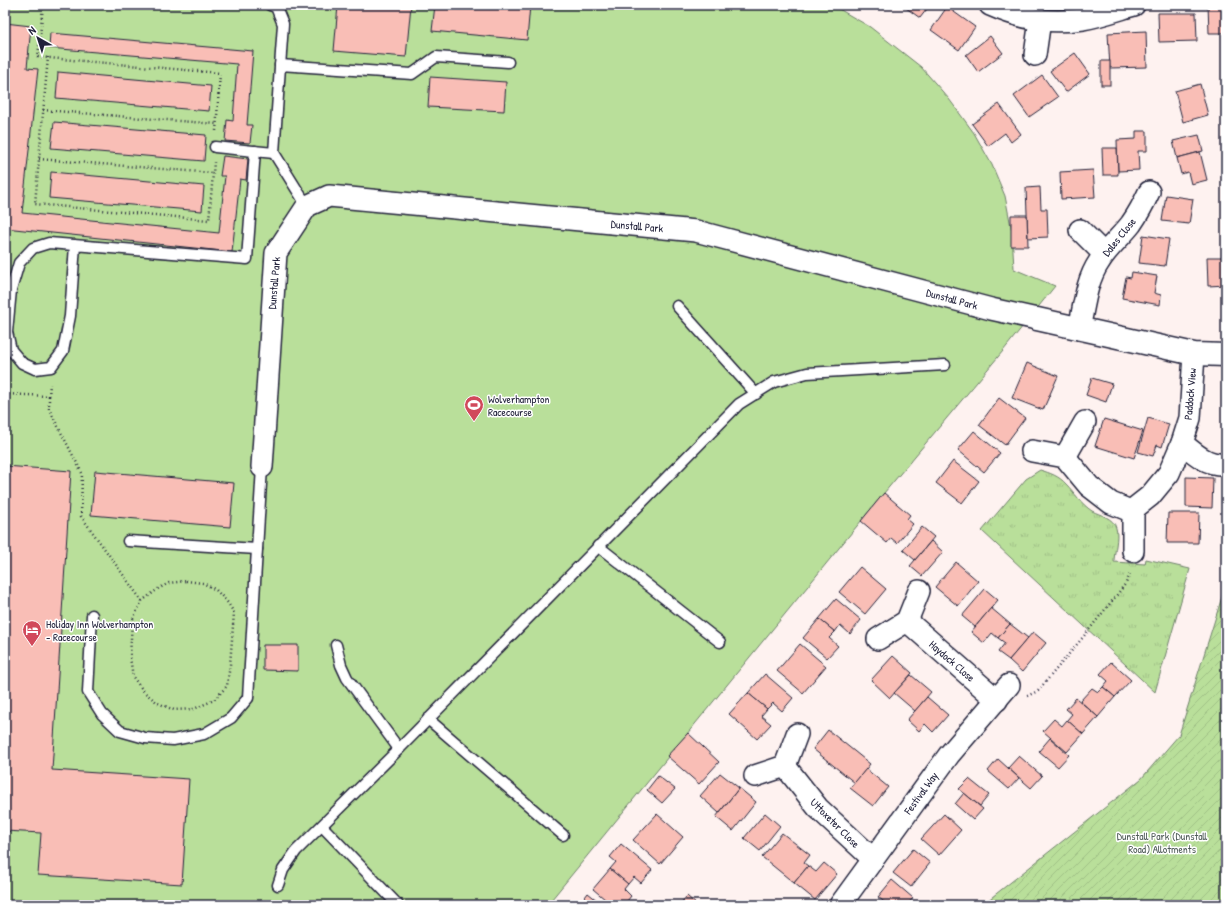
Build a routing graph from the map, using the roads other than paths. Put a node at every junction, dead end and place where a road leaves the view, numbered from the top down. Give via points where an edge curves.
1 (270, 5) edge
2 (990, 5) edge
3 (1134, 5) edge
4 (1040, 20) junction
5 (1035, 55) dead end
6 (508, 62) dead end
7 (280, 65) junction
8 (215, 147) road end
9 (255, 151) junction
10 (274, 153) junction
11 (1149, 192) dead end
12 (307, 206) junction
13 (1080, 230) dead end
14 (75, 245) junction
15 (1104, 254) junction
16 (678, 306) dead end
17 (1037, 319) joint
18 (1079, 329) junction
19 (1194, 354) junction
20 (1226, 355) edge
21 (945, 365) dead end
22 (756, 394) junction
23 (1085, 422) dead end
24 (1182, 443) junction
25 (1032, 451) dead end
26 (1064, 457) junction
27 (1226, 464) edge
28 (262, 467) joint
29 (1133, 512) junction
30 (128, 541) dead end
31 (598, 546) junction
32 (257, 548) junction
33 (1133, 551) road end
34 (919, 591) dead end
35 (92, 615) dead end
36 (906, 621) junction
37 (878, 639) dead end
38 (720, 642) dead end
39 (336, 645) dead end
40 (1003, 693) joint
41 (428, 719) junction
42 (797, 734) dead end
43 (400, 749) junction
44 (785, 766) junction
45 (755, 776) dead end
46 (322, 826) junction
47 (563, 835) dead end
48 (873, 859) junction
49 (278, 885) dead end
50 (398, 905) edge
51 (840, 905) edge

1 - 7 lane via 276,7 283,24
2 - 4 street via 1009,13
3 - 4 street via 1084,19
4 - 5 street
6 - 7 lane via 436,57 412,74
7 - 10 lane
8 - 9 lane
9 - 10 lane
9 - 14 lane via 247,259
10 - 12 lane
11 - 15 street, Dales Close via 1130,225
12 - 17 street, Dunstall Park via 329,196 696,231
12 - 28 street, Dunstall Park via 276,253
13 - 15 street
14 - 14 lane via 49,243 33,248 19,263 11,290 7,332 11,350 22,363 35,369 51,367 63,351 70,316
15 - 18 street, Dales Close via 1090,278
16 - 22 lane
17 - 18 street, Dunstall Park
18 - 19 street, Dunstall Park
19 - 20 street, Dunstall Park
19 - 24 street, Paddock View via 1190,418
21 - 22 lane via 807,373 774,382
22 - 31 lane via 739,404
23 - 26 street
24 - 27 street via 1202,460
24 - 29 street, Paddock View via 1169,473
25 - 26 street
26 - 29 street via 1089,486 1111,503
28 - 32 lane
29 - 33 street
30 - 32 lane
31 - 38 lane
31 - 41 lane
32 - 35 lane via 248,698 231,718 204,734 173,740 145,738 120,731 102,714 88,692
34 - 36 street
36 - 37 street
36 - 40 street, Haydock Close
39 - 43 lane via 346,678
40 - 48 street, Festival Way via 949,755
41 - 43 lane
41 - 47 lane
42 - 44 street
43 - 46 lane
44 - 45 street
44 - 48 street, Uttoxeter Close via 818,808
46 - 49 lane via 296,851 283,870
46 - 50 lane
48 - 51 street, Festival Way

